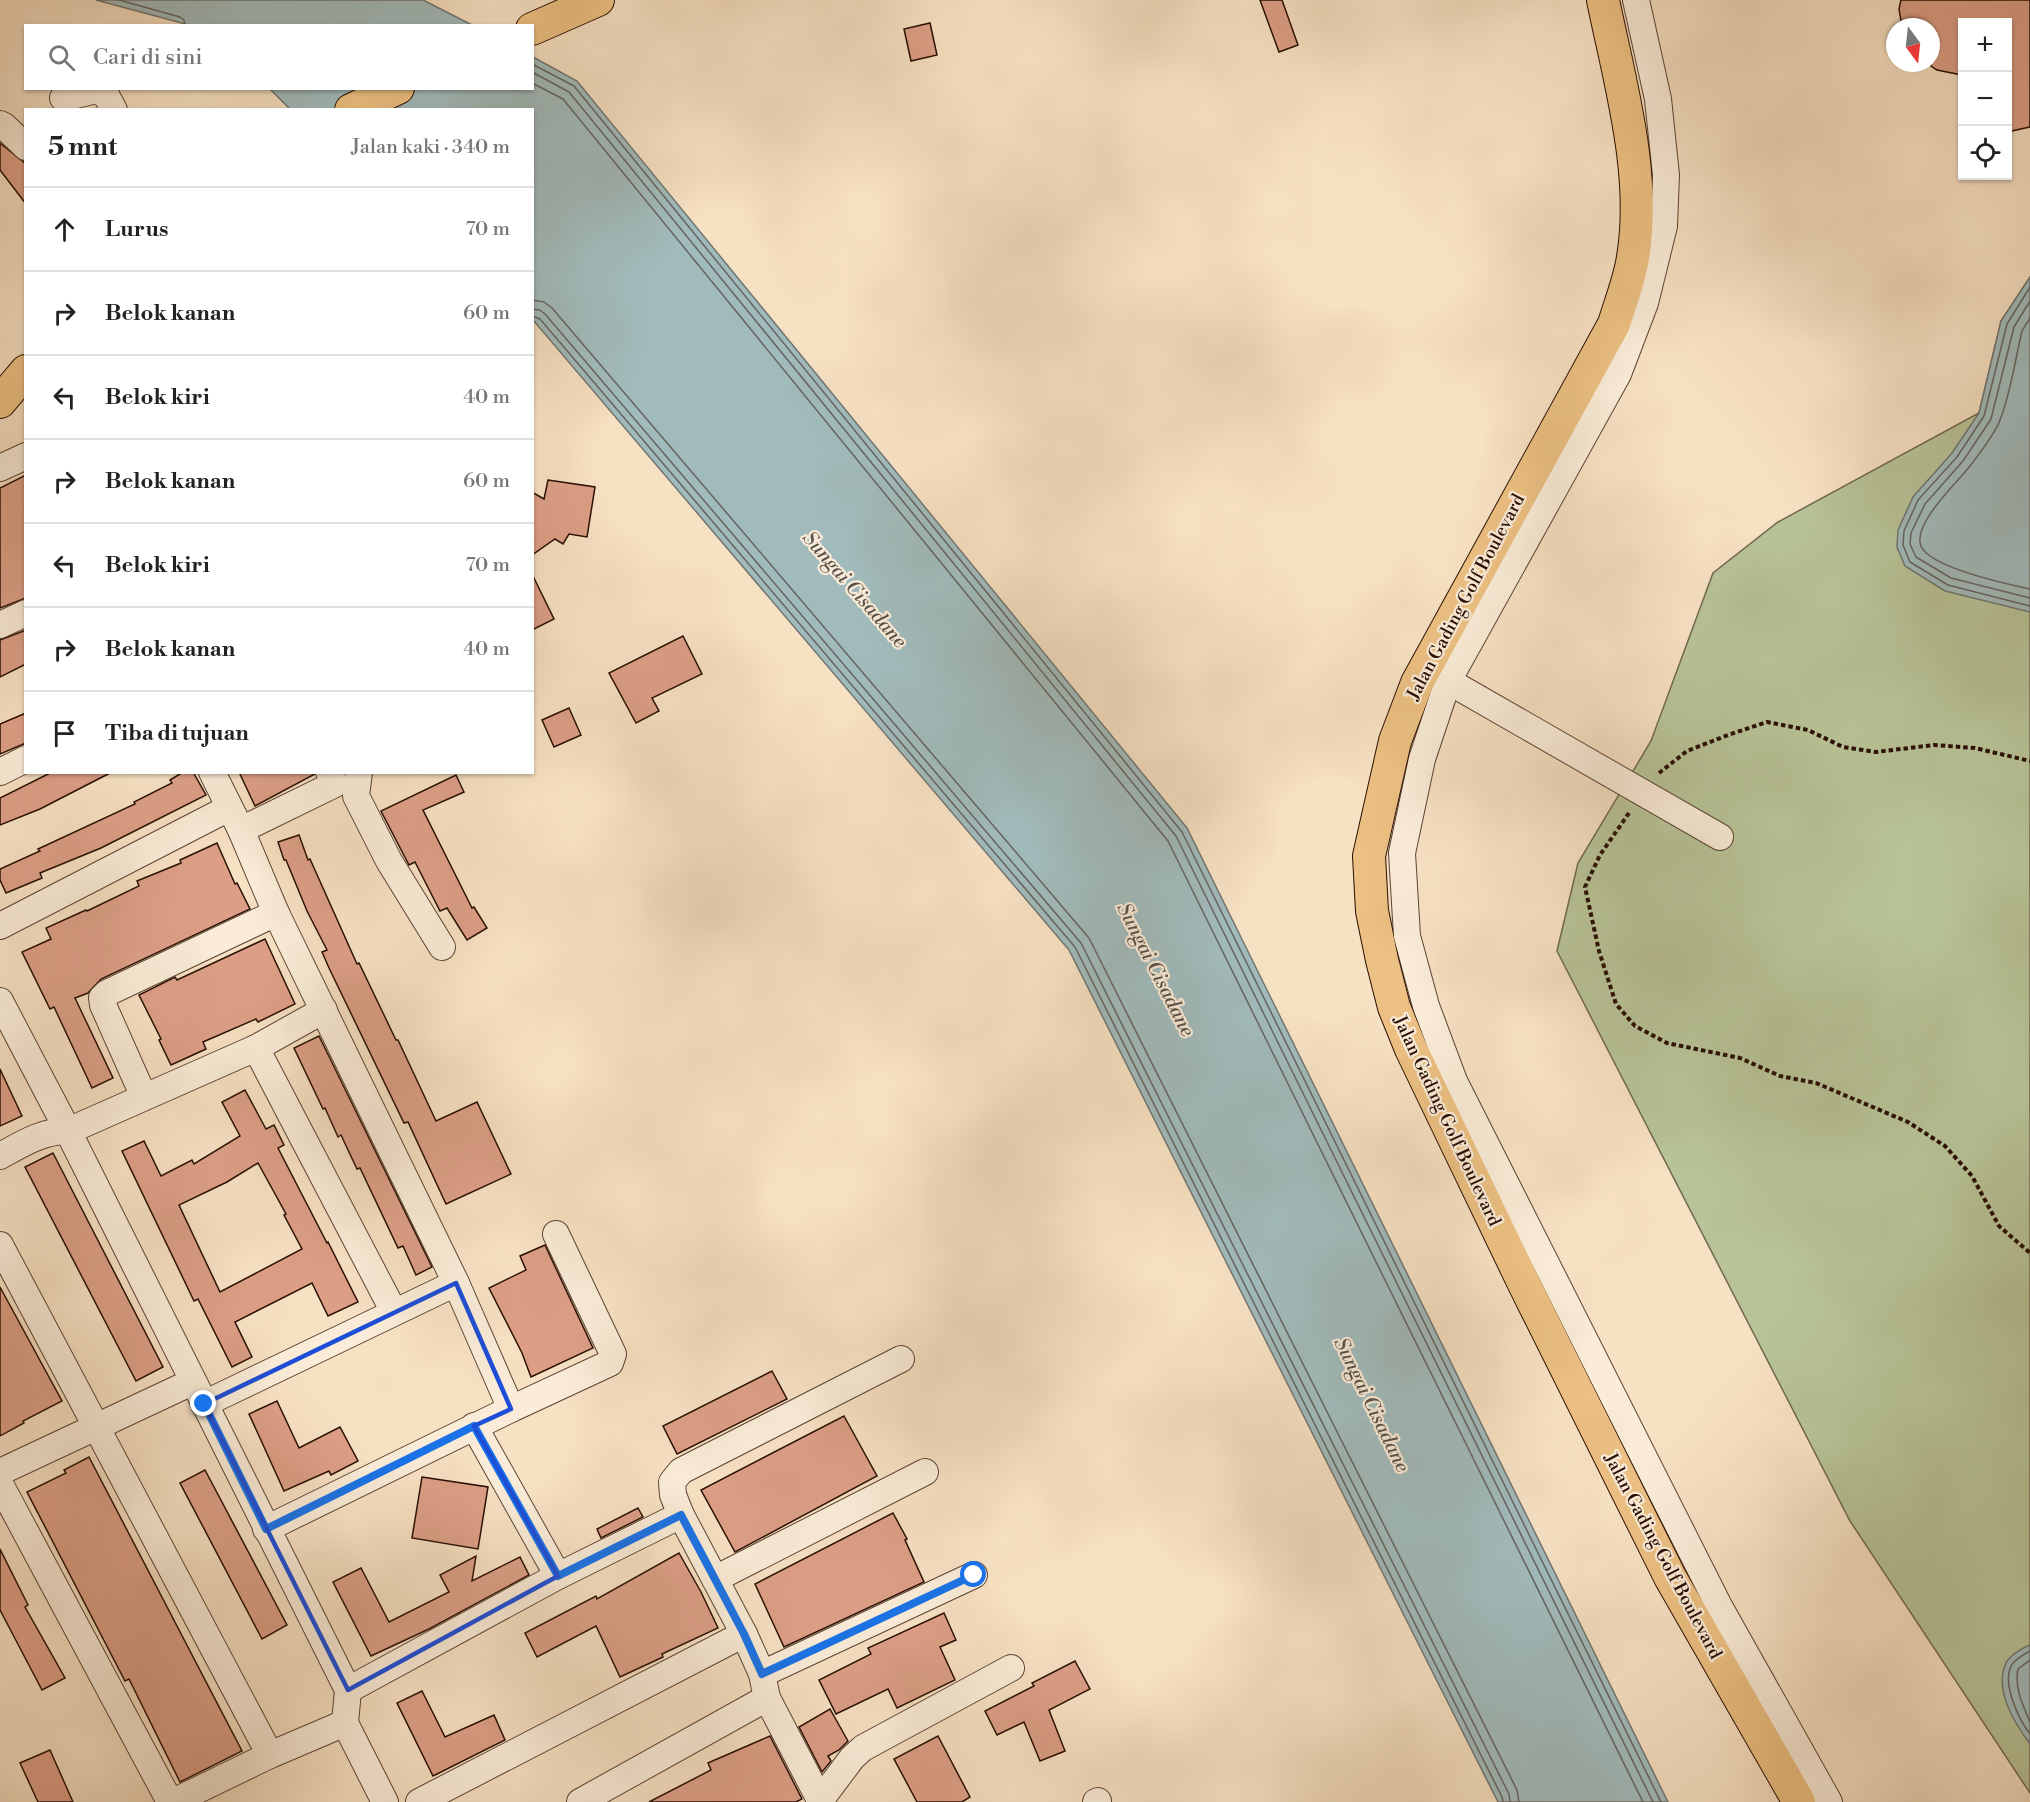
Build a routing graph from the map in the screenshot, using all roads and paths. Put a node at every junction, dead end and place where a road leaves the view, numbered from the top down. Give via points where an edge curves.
1 (598, 0) edge
2 (1603, 0) edge
3 (1636, 0) edge
4 (534, 28) edge
5 (96, 90) edge
6 (96, 90) edge
7 (394, 90) edge
8 (63, 98) dead end
9 (113, 108) edge
10 (355, 108) edge
11 (0, 124) edge
12 (24, 145) edge
13 (24, 372) edge
14 (0, 402) edge
15 (24, 457) edge
16 (0, 468) edge
17 (24, 614) edge
18 (0, 626) edge
19 (1448, 681) junction
20 (24, 760) edge
21 (2030, 761) edge
22 (0, 772) edge
23 (1659, 772) dead end
24 (213, 774) edge
25 (330, 774) edge
26 (359, 774) edge
27 (1629, 813) dead end
28 (235, 819) junction
29 (1720, 837) dead end
30 (276, 914) junction
31 (0, 926) edge
32 (442, 947) dead end
33 (0, 1000) edge
34 (324, 1010) junction
35 (256, 1048) junction
36 (144, 1097) junction
37 (68, 1131) junction
38 (0, 1156) edge
39 (556, 1234) dead end
40 (0, 1245) edge
41 (2030, 1253) edge
42 (456, 1283) junction
43 (394, 1312) junction
44 (901, 1359) dead end
45 (198, 1393) junction
46 (511, 1408) junction
47 (474, 1426) junction
48 (97, 1428) junction
49 (0, 1472) edge
50 (925, 1472) dead end
51 (0, 1484) edge
52 (681, 1515) junction
53 (266, 1529) junction
54 (974, 1575) dead end
55 (558, 1576) junction
56 (715, 1579) junction
57 (744, 1634) junction
58 (1011, 1668) dead end
59 (765, 1686) junction
60 (348, 1690) junction
61 (345, 1723) junction
62 (270, 1755) junction
63 (172, 1802) edge
64 (385, 1802) edge
65 (418, 1802) edge
66 (580, 1802) edge
67 (820, 1802) edge
68 (1799, 1802) edge
69 (1830, 1802) edge

1 - 4 main road
2 - 68 main road, Jalan Gading Golf Boulevard via 1631,136 1637,204 1632,263 1614,324 1417,683 1395,741 1378,809 1369,856 1372,911 1394,1007 1416,1059 1670,1577
3 - 19 street, Jalan Gading Golf Boulevard via 1658,99 1666,174 1664,226 1646,303 1618,374
5 - 8 street
6 - 9 street via 106,95
7 - 10 main road
11 - 12 street
13 - 14 main road
15 - 16 street
17 - 18 street
19 - 29 street
19 - 69 street, Jalan Gading Golf Boulevard via 1422,759 1402,852 1407,936 1426,1006 1454,1081 1719,1606
20 - 22 street
21 - 23 path via 1975,748 1934,745 1876,752 1843,747 1808,730 1767,722 1687,751
24 - 28 street
25 - 28 street via 335,784
26 - 32 street via 356,796 389,861
27 - 41 path via 1600,855 1585,887 1616,1004 1635,1026 1667,1043 1740,1058 1780,1076 1816,1083 1908,1122 1946,1146 1972,1176 1999,1226
28 - 30 street
28 - 31 street
30 - 34 street
30 - 36 street via 102,998
33 - 37 street
34 - 35 street
34 - 42 street
35 - 36 street
35 - 43 street
36 - 37 street
37 - 38 street via 40,1135
37 - 45 street
39 - 46 street via 613,1354 610,1363
40 - 48 street
42 - 43 street
42 - 46 street
43 - 45 street
44 - 52 street via 681,1471 672,1482
45 - 48 street
45 - 53 street
46 - 47 street
47 - 53 street
47 - 55 street
48 - 49 street
48 - 62 street
50 - 56 street
51 - 63 street
52 - 55 street
52 - 56 street
53 - 60 street
54 - 59 street
55 - 60 street
56 - 57 street
57 - 59 street
57 - 65 street
58 - 67 street via 862,1748
59 - 66 street
59 - 67 street
60 - 61 street
61 - 62 street
61 - 64 street
62 - 63 street

